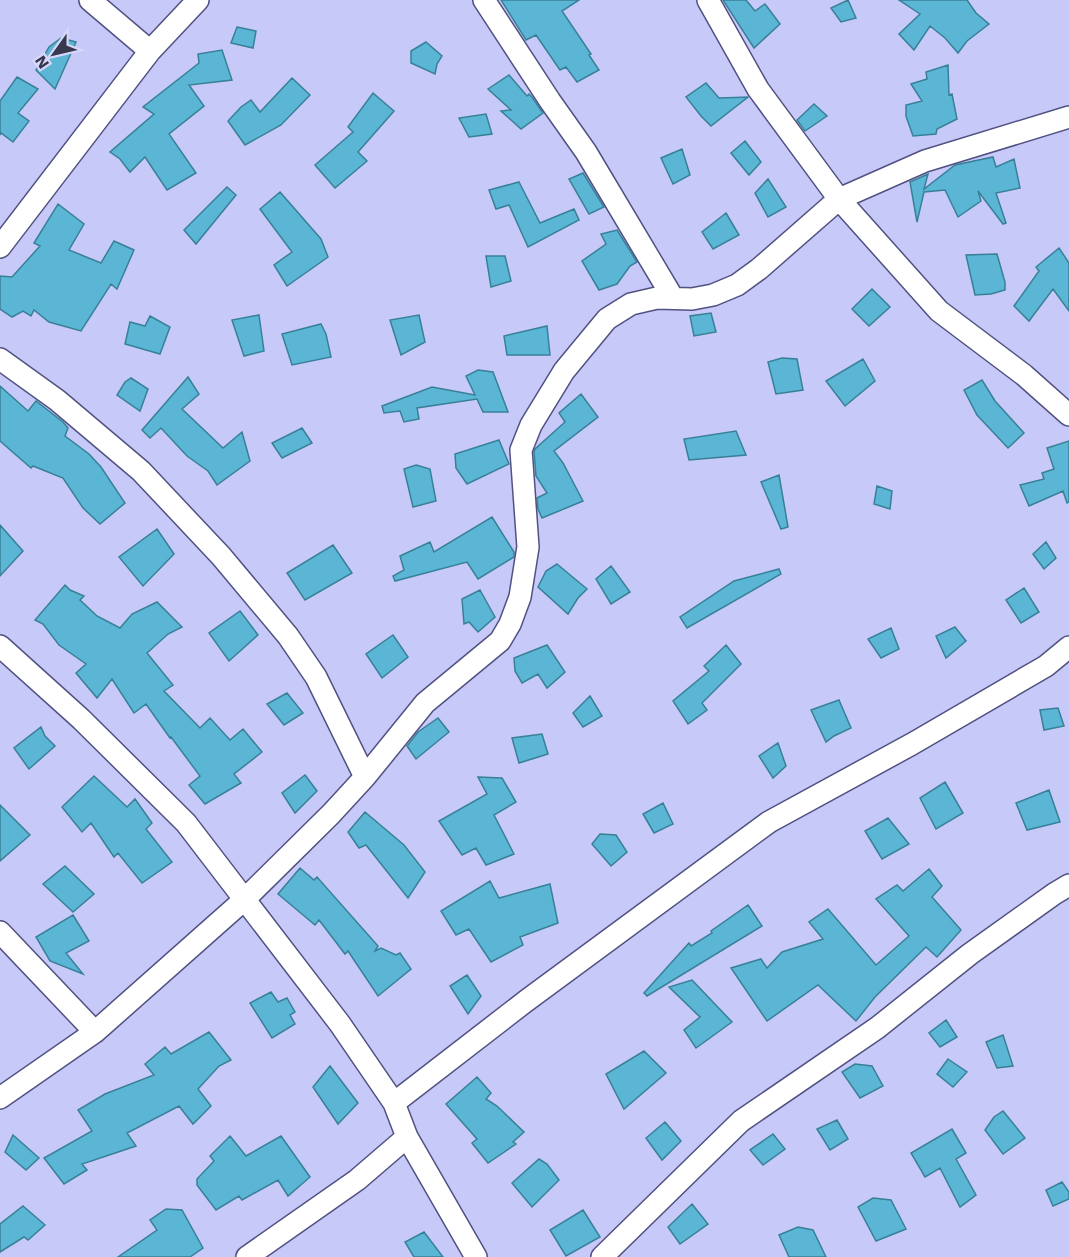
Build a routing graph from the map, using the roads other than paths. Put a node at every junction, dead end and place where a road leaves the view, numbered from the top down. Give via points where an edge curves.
1 (90, 0) edge
2 (198, 0) edge
3 (484, 0) edge
4 (708, 0) edge
5 (150, 51) junction
6 (1069, 117) edge
7 (839, 199) junction
8 (0, 247) edge
9 (673, 298) junction
10 (0, 359) edge
11 (1069, 415) edge
12 (0, 646) edge
13 (1069, 647) edge
14 (365, 777) junction
15 (1069, 885) edge
16 (245, 899) junction
17 (0, 932) edge
18 (95, 1032) junction
19 (0, 1098) edge
20 (394, 1103) junction
21 (407, 1137) junction
22 (247, 1257) edge
23 (476, 1257) edge
24 (602, 1257) edge

1 - 5 street
2 - 5 street
3 - 9 street via 586,152
4 - 7 street via 758,89
5 - 8 street
6 - 7 street via 925,161
7 - 9 street via 736,285 713,295
7 - 11 street via 939,311 1024,375
9 - 14 street via 631,304 608,319 564,371 531,425 521,450 528,547 520,597 510,624 500,641 425,703
10 - 14 street via 57,400 141,471 221,556 316,676
12 - 16 street via 186,823
13 - 20 street via 1046,666 769,822 525,1001
14 - 16 street
15 - 24 street via 970,954 877,1028 741,1121
16 - 18 street
16 - 20 street
17 - 18 street
18 - 19 street
20 - 21 street
21 - 22 street via 357,1180
21 - 23 street

